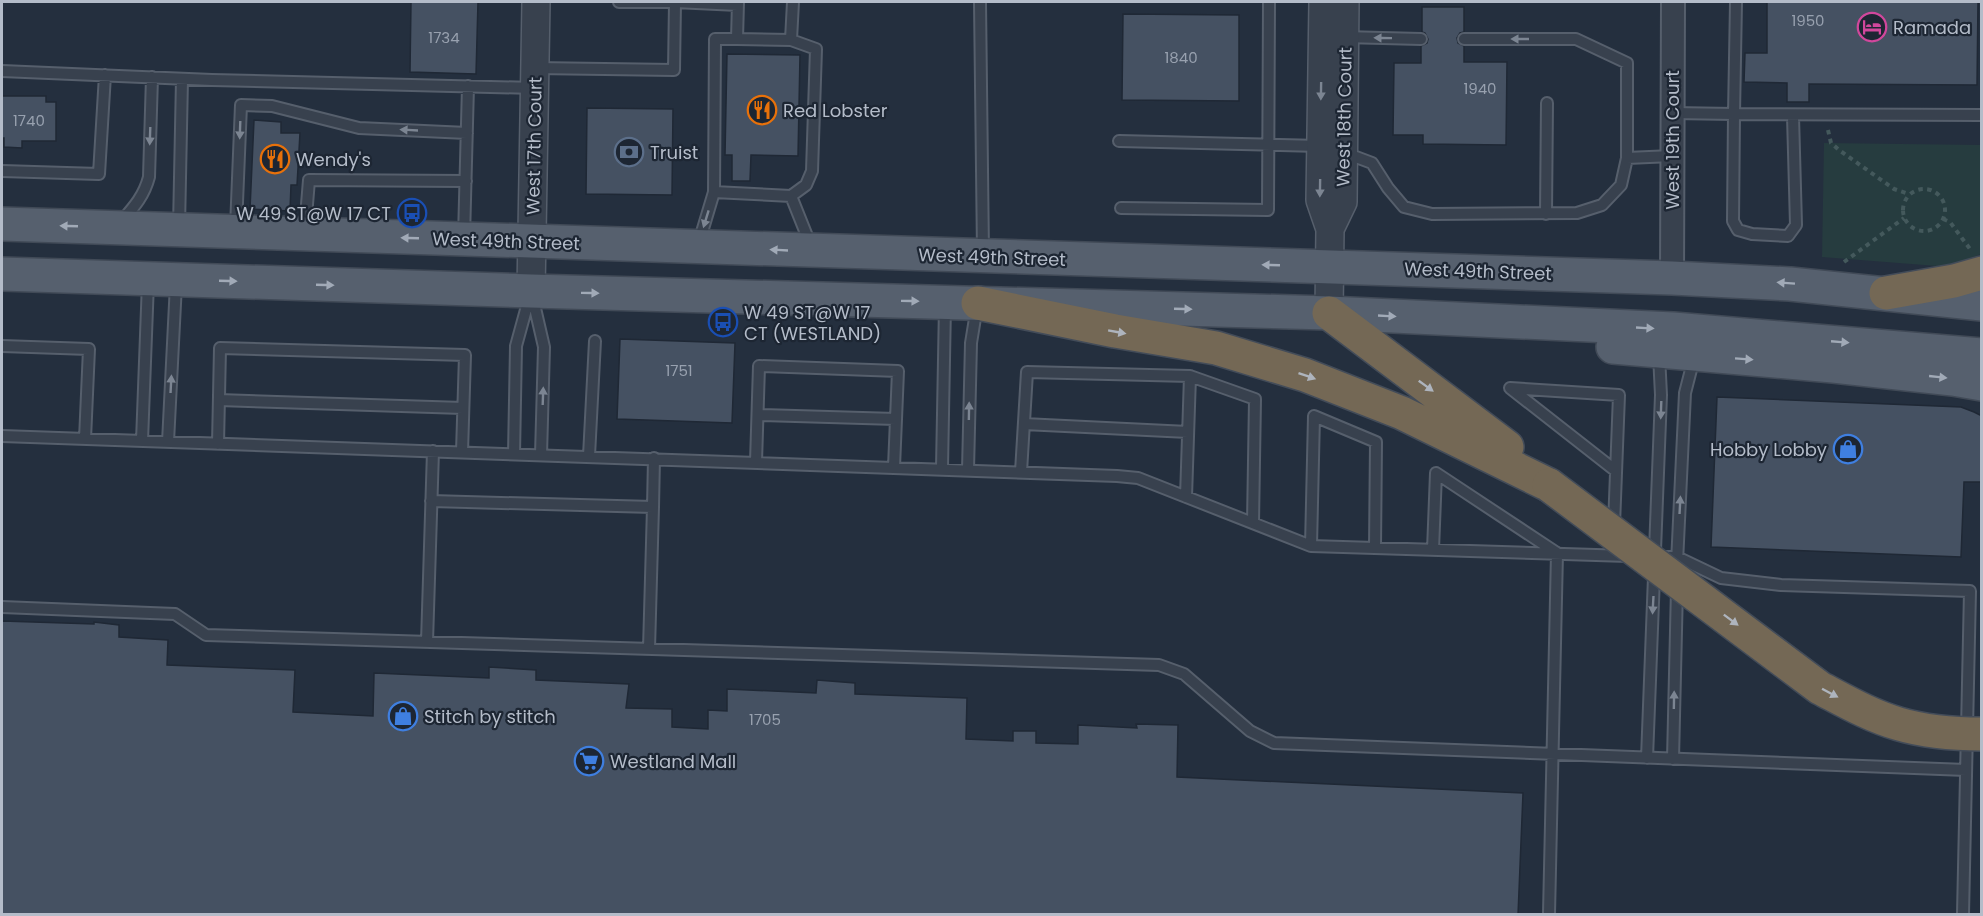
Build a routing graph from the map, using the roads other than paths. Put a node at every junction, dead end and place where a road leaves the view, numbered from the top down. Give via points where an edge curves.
1 (536, 2) edge
2 (619, 2) edge
3 (675, 2) edge
4 (793, 2) edge
5 (980, 2) edge
6 (1269, 2) edge
7 (1323, 2) edge
8 (1346, 2) edge
9 (1673, 2) edge
10 (1736, 2) edge
11 (738, 3) edge
12 (1334, 37) junction
13 (737, 39) junction
14 (1421, 39) dead end
15 (1464, 39) dead end
16 (791, 40) junction
17 (2, 71) edge
18 (105, 75) junction
19 (152, 77) junction
20 (535, 78) junction
21 (182, 79) junction
22 (468, 86) junction
23 (1547, 103) dead end
24 (1672, 113) junction
25 (1734, 114) junction
26 (1982, 115) edge
27 (1793, 116) junction
28 (467, 133) junction
29 (1119, 141) dead end
30 (1268, 145) junction
31 (1332, 151) junction
32 (1672, 156) junction
33 (1627, 158) junction
34 (2, 171) edge
35 (466, 181) junction
36 (714, 192) junction
37 (791, 196) junction
38 (1121, 208) dead end
39 (1546, 214) junction
40 (2, 224) edge
41 (116, 228) junction
42 (179, 230) junction
43 (236, 232) junction
44 (305, 234) junction
45 (464, 240) junction
46 (532, 242) junction
47 (698, 246) junction
48 (813, 251) junction
49 (982, 256) junction
50 (1976, 262) edge
51 (1329, 266) junction
52 (2, 274) edge
53 (1672, 278) junction
54 (162, 279) junction
55 (531, 291) junction
56 (1886, 293) junction
57 (945, 302) junction
58 (978, 303) junction
59 (1982, 304) edge
60 (1329, 313) junction
61 (1437, 318) junction
62 (595, 341) dead end
63 (2, 346) edge
64 (1659, 352) junction
65 (1982, 355) edge
66 (1695, 356) junction
67 (1190, 376) junction
68 (1982, 384) edge
69 (219, 400) junction
70 (463, 408) junction
71 (758, 415) junction
72 (896, 419) junction
73 (1024, 424) junction
74 (1188, 432) junction
75 (2, 436) edge
76 (85, 439) junction
77 (142, 441) junction
78 (168, 442) junction
79 (218, 444) junction
80 (433, 451) junction
81 (462, 452) junction
82 (514, 454) junction
83 (541, 455) junction
84 (589, 456) junction
85 (654, 458) junction
86 (756, 462) junction
87 (894, 467) junction
88 (942, 468) junction
89 (968, 470) junction
90 (1616, 471) junction
91 (1021, 472) junction
92 (1549, 484) junction
93 (1186, 496) junction
94 (431, 501) junction
95 (653, 507) junction
96 (1253, 523) junction
97 (1311, 546) junction
98 (1375, 548) junction
99 (1433, 550) junction
100 (1557, 554) junction
101 (1613, 555) junction
102 (1656, 556) junction
103 (1677, 557) junction
104 (2, 607) edge
105 (427, 642) junction
106 (649, 649) junction
107 (1982, 734) edge
108 (1554, 754) junction
109 (1647, 758) junction
110 (1673, 759) junction
111 (1966, 770) junction
112 (1549, 915) edge
113 (1963, 915) edge

1 - 20 street, West 17th Court
2 - 3 lane
3 - 11 lane
3 - 20 lane via 674,70
4 - 16 lane
5 - 49 lane
6 - 30 lane
7 - 12 street, West 18th Court
8 - 12 street, West 18th Court
9 - 24 street, West 19th Court
10 - 25 lane
11 - 13 lane
14 -> 12 lane
12 - 31 street, West 18th Court
13 - 16 lane
13 - 36 lane via 715,39
33 -> 15 lane via 1627,63 1576,39
16 - 37 lane via 816,49 812,171 806,185
17 - 18 lane
18 - 19 lane
18 - 34 lane via 99,174
19 - 21 lane
19 -> 41 lane via 145,190
20 - 22 lane
20 - 46 street, West 17th Court
21 - 22 lane
21 - 42 lane
22 - 28 lane
23 - 39 lane
24 - 25 lane
24 - 32 street, West 19th Court
25 - 27 lane
25 - 27 lane via 1733,220 1738,230 1788,236 1796,225
26 - 27 lane
28 - 35 lane
28 -> 43 lane via 360,128 272,106 241,105
29 - 30 lane
30 - 31 lane
30 - 38 lane via 1268,210
31 - 39 lane via 1372,163 1404,207 1432,214
31 - 51 street, West 18th Court via 1343,202 1330,229
32 - 33 lane
32 - 53 street, West 19th Court
33 - 39 lane via 1621,185 1602,205 1577,213
35 - 44 lane via 309,180
35 - 45 lane
36 - 37 lane
36 -> 47 lane
37 - 48 lane
41 -> 40 main road, West 49th Street
41 - 42 main road, West 49th Street
42 - 43 main road, West 49th Street
42 - 52 main road via 168,250 150,259 35,254
43 - 44 main road, West 49th Street
45 -> 44 main road, West 49th Street
45 - 46 main road, West 49th Street
46 - 47 main road, West 49th Street
46 - 55 street, West 17th Court
48 -> 47 main road, West 49th Street
48 - 49 main road, West 49th Street
51 -> 49 main road, West 49th Street
50 - 56 highway via 1954,281
51 - 53 main road, West 49th Street
51 - 60 street, West 18th Court
52 - 54 main road
56 -> 53 main road, West 49th Street
54 -> 55 main road
54 - 77 lane
78 -> 54 lane
55 -> 57 main road
55 - 82 lane via 516,346
83 -> 55 lane via 544,347
56 - 59 main road, West 49th Street
57 - 58 main road
57 - 88 lane
58 -> 60 main road
89 -> 58 lane via 971,343
58 -> 92 highway via 1216,348 1305,375 1402,413
60 -> 61 main road
60 -> 92 highway via 1503,443
61 - 64 main road via 1485,332
61 -> 65 main road via 1673,329
62 - 84 lane
63 - 76 lane via 89,349
64 - 66 main road
64 -> 102 lane
66 -> 68 main road via 1833,366
103 -> 66 lane via 1684,393
67 - 73 lane via 1027,372
67 - 74 lane
67 - 96 lane via 1255,399
69 - 70 lane
69 - 70 lane via 220,348 465,355
69 - 79 lane
70 - 81 lane
71 - 72 lane
71 - 72 lane via 759,366 898,371
71 - 86 lane
72 - 87 lane
73 - 74 lane
73 - 91 lane
74 - 93 lane
75 - 76 lane
76 - 77 lane
77 - 78 lane
78 - 79 lane
79 - 80 lane
80 - 81 lane
80 - 94 lane
81 - 82 lane
82 - 83 lane
83 - 84 lane
84 - 85 lane
85 - 86 lane
85 - 95 lane
86 - 87 lane
87 - 88 lane
88 - 89 lane
89 - 91 lane
90 - 90 lane via 1619,395 1510,388 1519,395
90 - 101 lane
91 - 93 lane via 1138,478
92 -> 107 highway, bridge via 1820,688 1899,724 1949,734
93 - 96 lane
94 - 95 lane
94 - 105 lane
95 - 106 lane
96 - 97 lane
97 - 98 lane
97 - 98 lane via 1314,416 1376,442
98 - 99 lane
99 - 100 lane
99 - 100 lane via 1436,473
100 - 101 lane
100 - 108 lane
101 - 102 lane
102 - 103 lane
102 -> 109 lane
110 -> 103 lane
103 - 111 lane via 1721,578 1781,585 1970,591
104 - 105 lane via 175,614 206,635
105 - 106 lane
106 - 108 lane via 1159,665 1184,674 1250,731 1274,743
108 - 109 lane
108 - 112 lane
109 - 110 lane
110 - 111 lane
111 - 113 lane

